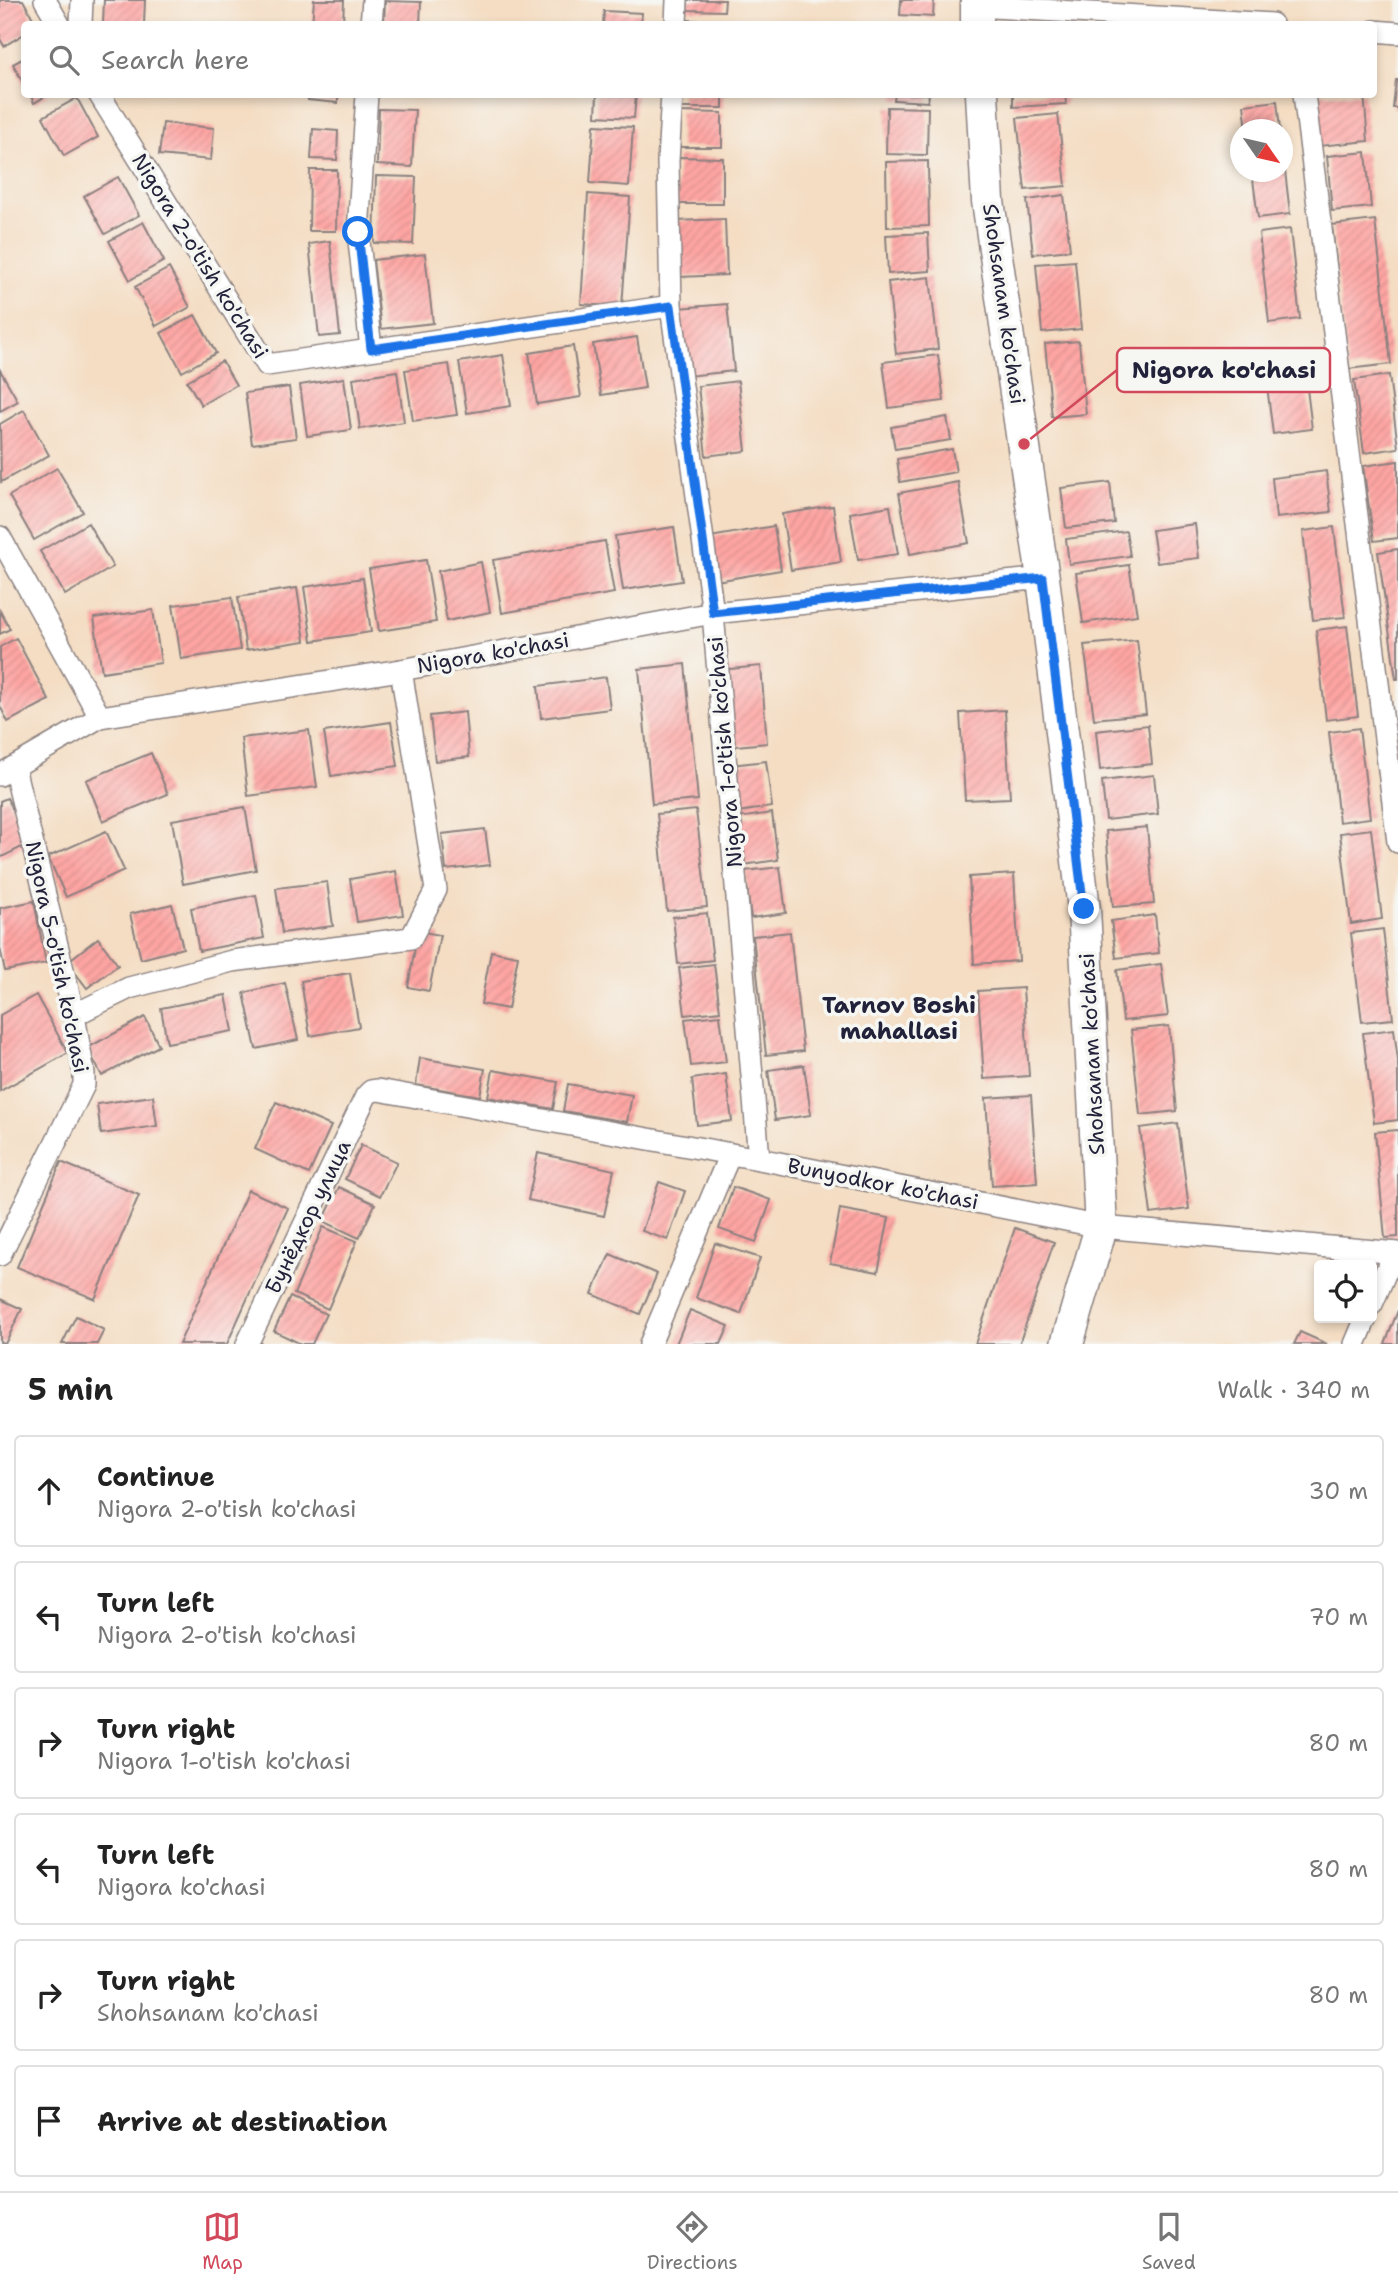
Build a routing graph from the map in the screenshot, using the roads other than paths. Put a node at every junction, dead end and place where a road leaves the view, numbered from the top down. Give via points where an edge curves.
1 (45, 0) edge
2 (82, 0) edge
3 (373, 0) edge
4 (677, 0) edge
5 (977, 10) edge
6 (57, 21) edge
7 (81, 21) edge
8 (371, 21) edge
9 (676, 21) edge
10 (1209, 21) edge
11 (1377, 31) edge
12 (1398, 33) edge
13 (101, 98) edge
14 (367, 98) edge
15 (672, 98) edge
16 (982, 98) edge
17 (1305, 98) edge
18 (671, 306) junction
19 (371, 349) junction
20 (0, 537) edge
21 (1043, 578) junction
22 (713, 613) junction
23 (401, 670) junction
24 (100, 718) junction
25 (7, 771) edge
26 (1398, 842) edge
27 (74, 1015) junction
28 (371, 1091) joint
29 (730, 1154) junction
30 (759, 1159) junction
31 (1101, 1227) junction
32 (1396, 1253) edge
33 (0, 1255) edge
34 (1377, 1293) edge
35 (1364, 1323) edge
36 (247, 1344) edge
37 (650, 1344) edge
38 (1067, 1344) edge
39 (1354, 1344) edge

1 - 6 street
2 - 7 street
3 - 8 street
4 - 9 street
5 - 10 street
11 - 12 street
13 - 19 street, Nigora 2-o'tish ko'chasi via 267,365
14 - 19 street via 358,232
15 - 18 street, Nigora 1-o'tish ko'chasi via 668,161
16 - 21 street, Shohsanam ko'chasi via 988,201
17 - 26 street
18 - 19 street, Nigora 2-o'tish ko'chasi
18 - 22 street, Nigora 1-o'tish ko'chasi
20 - 24 street
21 - 22 street, Nigora ko'chasi
21 - 31 street, Shohsanam ko'chasi via 1084,909
22 - 23 street, Nigora ko'chasi
22 - 30 street, Nigora 1-o'tish ko'chasi
23 - 24 street, Nigora ko'chasi
23 - 27 street via 436,890 411,938 232,961 129,988
24 - 25 street, Nigora ko'chasi
25 - 27 street, Nigora 5-o'tish ko'chasi
27 - 33 street, Nigora 5-o'tish ko'chasi via 84,1085
28 - 29 street, Bunyodkor ko'chasi
28 - 36 street, Бунёдкор улица
29 - 30 street, Bunyodkor ko'chasi
29 - 37 street
30 - 31 street, Bunyodkor ko'chasi
31 - 32 street, Bunyodkor ko'chasi
31 - 38 street, Shohsanam ko'chasi
32 - 34 street
35 - 39 street

